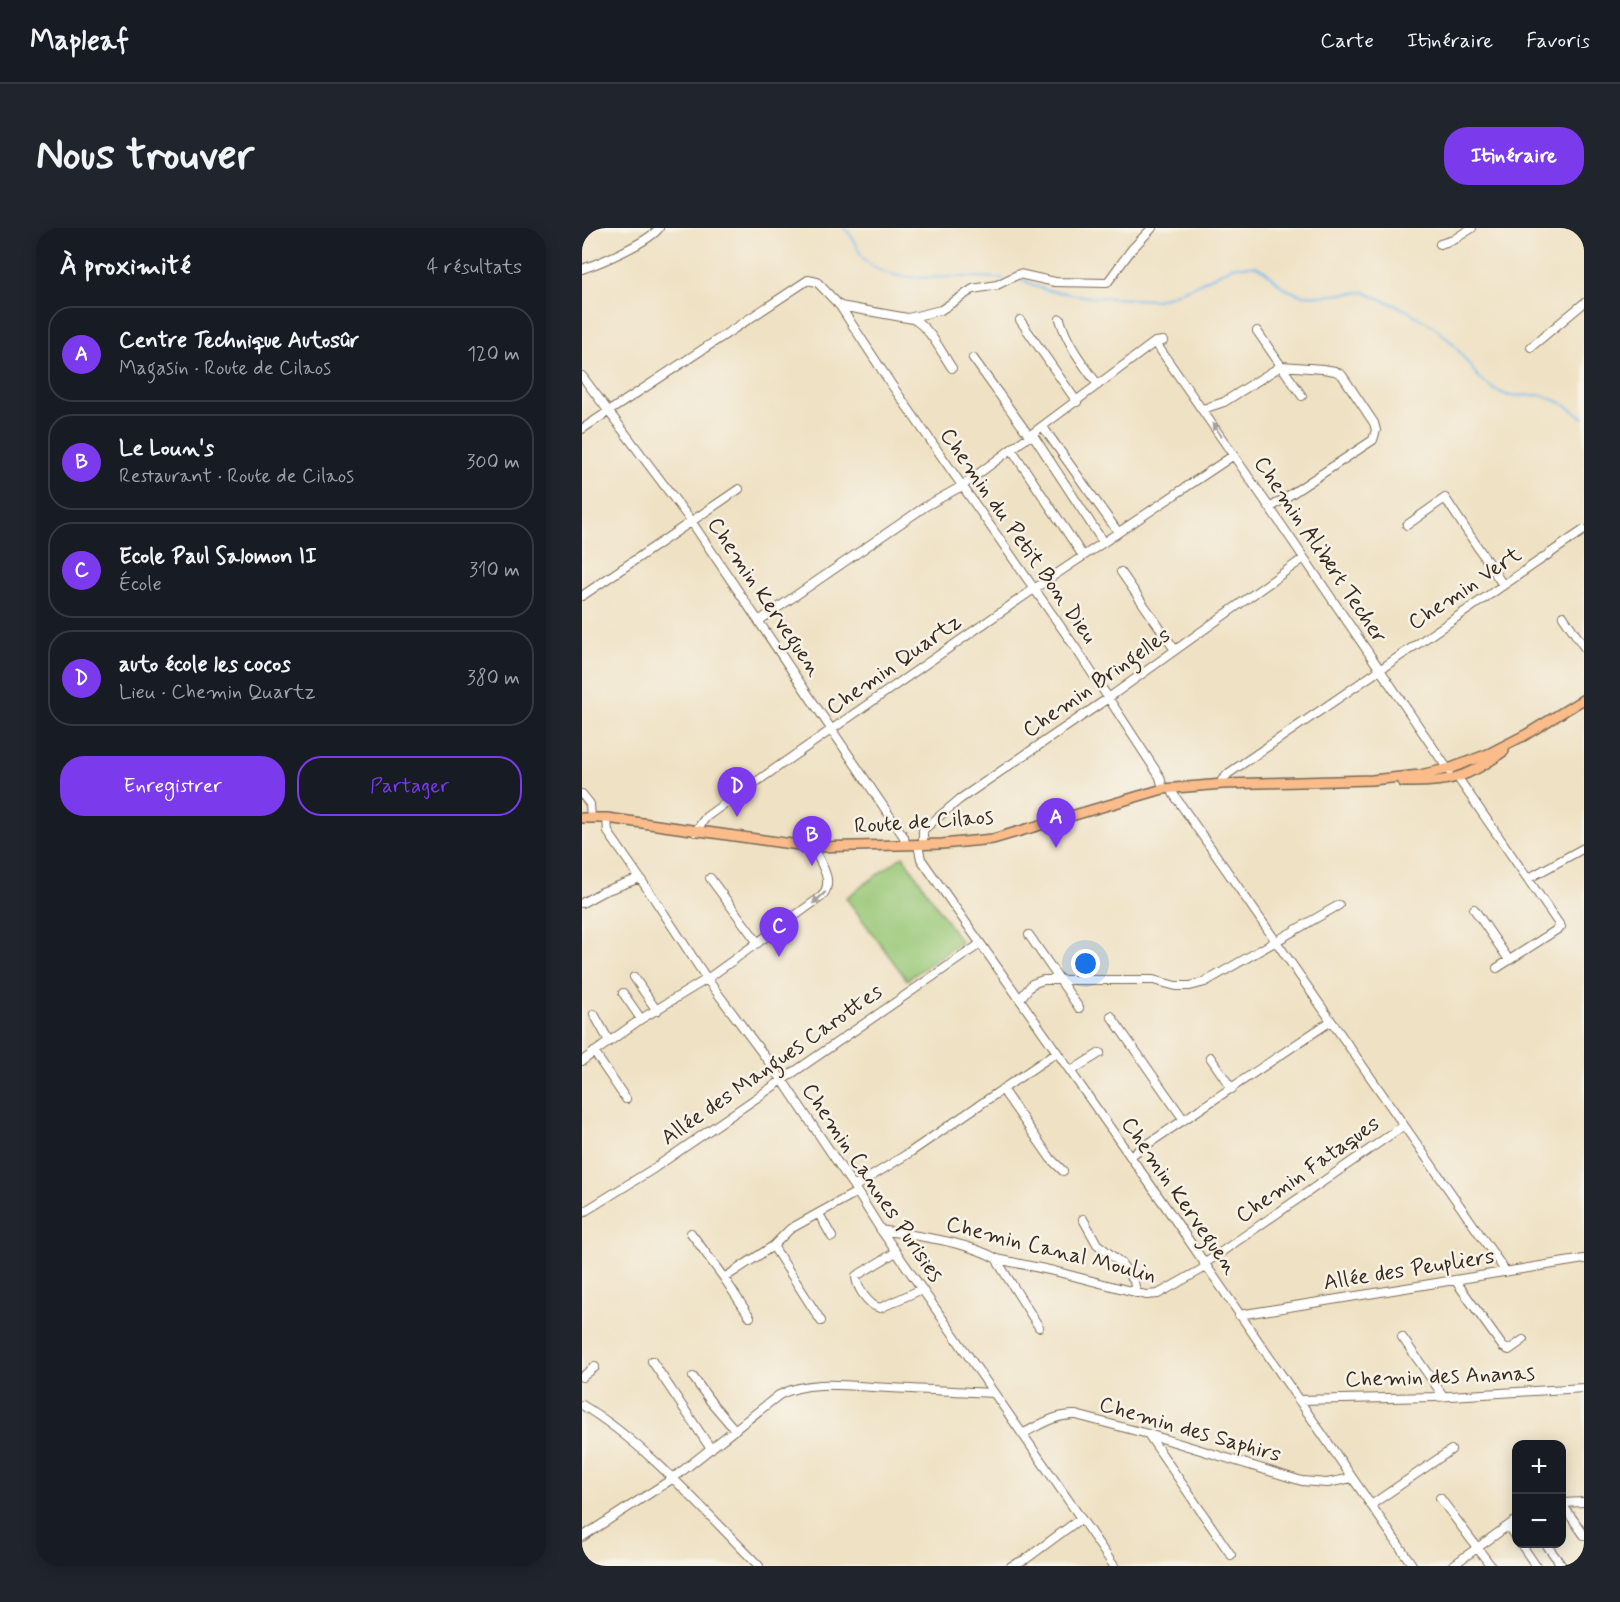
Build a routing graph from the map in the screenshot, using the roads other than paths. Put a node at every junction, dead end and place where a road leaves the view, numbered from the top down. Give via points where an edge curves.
1 (659, 228) edge
2 (1152, 228) edge
3 (1472, 228) edge
4 (1440, 244) dead end
5 (582, 269) edge
6 (1584, 303) edge
7 (840, 306) junction
8 (908, 318) junction
9 (1060, 319) dead end
10 (1020, 320) dead end
11 (1257, 331) dead end
12 (1531, 347) dead end
13 (973, 358) dead end
14 (1281, 366) junction
15 (952, 368) dead end
16 (582, 376) edge
17 (1098, 385) junction
18 (1302, 396) dead end
19 (1077, 402) junction
20 (1203, 409) junction
21 (607, 412) junction
22 (1043, 427) junction
23 (582, 429) edge
24 (1031, 436) junction
25 (1012, 450) junction
26 (1234, 455) junction
27 (962, 486) junction
28 (739, 489) dead end
29 (1270, 508) junction
30 (691, 521) junction
31 (1407, 525) dead end
32 (1584, 530) edge
33 (1118, 532) junction
34 (1103, 542) junction
35 (1083, 556) junction
36 (1304, 558) junction
37 (1121, 572) dead end
38 (1503, 585) junction
39 (1034, 589) junction
40 (582, 596) edge
41 (1563, 616) dead end
42 (760, 620) junction
43 (1584, 647) edge
44 (1175, 650) junction
45 (1380, 669) junction
46 (1107, 699) junction
47 (1584, 699) edge
48 (832, 730) junction
49 (1497, 753) junction
50 (1448, 769) junction
51 (1455, 779) junction
52 (1372, 780) junction
53 (1222, 784) junction
54 (1167, 789) junction
55 (582, 794) edge
56 (586, 818) edge
57 (607, 818) junction
58 (695, 832) junction
59 (905, 845) junction
60 (920, 845) junction
61 (813, 846) junction
62 (1584, 848) edge
63 (640, 878) junction
64 (710, 878) dead end
65 (1529, 878) junction
66 (582, 903) edge
67 (1339, 905) dead end
68 (1474, 909) dead end
69 (1029, 935) dead end
70 (1277, 942) junction
71 (758, 943) junction
72 (980, 944) junction
73 (1509, 960) junction
74 (1497, 968) dead end
75 (634, 977) dead end
76 (707, 979) junction
77 (1061, 981) junction
78 (623, 993) dead end
79 (1020, 999) junction
80 (1079, 1008) dead end
81 (657, 1011) junction
82 (594, 1014) dead end
83 (1111, 1016) dead end
84 (641, 1019) junction
85 (1331, 1021) junction
86 (609, 1041) junction
87 (594, 1052) junction
88 (1057, 1052) junction
89 (1101, 1053) dead end
90 (1210, 1057) dead end
91 (582, 1061) edge
92 (1071, 1071) junction
93 (783, 1081) junction
94 (1002, 1089) junction
95 (1232, 1089) junction
96 (626, 1099) dead end
97 (1184, 1120) junction
98 (1403, 1126) junction
99 (1130, 1156) junction
100 (1063, 1171) dead end
101 (856, 1189) junction
102 (582, 1213) edge
103 (819, 1214) junction
104 (1083, 1219) dead end
105 (881, 1230) junction
106 (692, 1233) dead end
107 (832, 1237) dead end
108 (773, 1246) junction
109 (896, 1252) junction
110 (997, 1259) junction
111 (1584, 1259) edge
112 (1205, 1266) junction
113 (1506, 1272) junction
114 (724, 1278) junction
115 (1455, 1280) junction
116 (922, 1289) junction
117 (1136, 1293) junction
118 (1239, 1315) junction
119 (750, 1317) dead end
120 (822, 1321) dead end
121 (1039, 1327) dead end
122 (1401, 1337) dead end
123 (1523, 1340) dead end
124 (652, 1361) dead end
125 (595, 1367) dead end
126 (582, 1377) edge
127 (693, 1377) dead end
128 (1584, 1388) edge
129 (993, 1393) junction
130 (1443, 1397) junction
131 (1298, 1400) junction
132 (582, 1405) edge
133 (735, 1430) junction
134 (1022, 1434) junction
135 (1148, 1434) junction
136 (711, 1449) junction
137 (1451, 1450) dead end
138 (1352, 1478) junction
139 (672, 1479) junction
140 (1440, 1498) dead end
141 (1584, 1502) edge
142 (1566, 1503) edge
143 (1371, 1505) junction
144 (1566, 1509) edge
145 (1080, 1519) junction
146 (1512, 1523) edge
147 (1508, 1526) junction
148 (1512, 1532) edge
149 (1584, 1535) edge
150 (582, 1537) edge
151 (1477, 1548) junction
152 (1524, 1548) edge
153 (1549, 1548) edge
154 (1231, 1555) dead end
155 (759, 1566) edge
156 (1011, 1566) edge
157 (1114, 1566) edge
158 (1413, 1566) edge
159 (1452, 1566) edge
160 (1491, 1566) edge
161 (1536, 1566) edge
162 (1562, 1566) edge

1 - 5 street via 651,237
2 - 8 street via 1107,283 1055,282 1019,274 998,285 973,289 941,310
3 - 4 street
6 - 12 street
7 - 8 street
7 - 21 street, Chemin du Petit Bon Dieu via 817,282 808,280
7 - 27 street, Chemin du Petit Bon Dieu
8 - 15 street via 928,332
9 - 17 street via 1073,350
10 - 19 street
11 - 14 street
13 - 24 street
14 - 18 street
14 - 20 street via 1224,402
14 - 29 street via 1329,370 1342,375 1376,430 1373,440
16 - 21 street, Chemin Kerveguen
17 - 19 street
17 - 20 street, Chemin Alibert Techer via 1159,342
19 - 22 street
26 -> 20 street, Chemin Alibert Techer
21 - 23 street
21 - 30 street, Chemin Kerveguen
22 - 24 street
22 - 33 street
24 - 25 street
24 - 34 street
25 - 27 street
25 - 35 street
26 - 29 street, Chemin Alibert Techer
26 - 33 street, Chemin Quartz
27 - 39 street, Chemin du Petit Bon Dieu
27 - 42 street
28 - 30 street
29 - 36 street, Chemin Alibert Techer
30 - 40 street
30 - 42 street, Chemin Kerveguen
31 - 38 street via 1445,498
32 - 38 street, Chemin Vert
33 - 34 street, Chemin Quartz
34 - 35 street, Chemin Quartz
35 - 39 street, Chemin Quartz
36 - 44 street, Chemin Bringelles
36 - 45 street, Chemin Alibert Techer
37 - 44 street
38 - 45 street, Chemin Vert
39 - 46 street, Chemin du Petit Bon Dieu
39 - 48 street, Chemin Quartz
41 - 43 street
42 - 48 street, Chemin Kerveguen
44 - 46 street, Chemin Bringelles
45 - 50 street, Chemin Alibert Techer
45 - 53 street, Chemin Vert via 1229,773
46 - 54 street, Chemin du Petit Bon Dieu
46 - 60 street, Chemin Bringelles via 960,800 923,830
47 - 49 main road, Route de Cilaos
48 - 58 street, Chemin Quartz via 706,817
48 - 59 street, Chemin Kerveguen via 904,837
49 - 50 main road, Route de Cilaos
49 - 51 main road, Route de Cilaos
50 - 51 street, Chemin Alibert Techer
50 - 52 main road, Route de Cilaos
51 - 52 main road, Route de Cilaos
51 - 65 street, Chemin Alibert Techer
52 - 53 main road, Route de Cilaos
53 - 54 main road, Route de Cilaos
54 - 60 main road, Route de Cilaos via 993,839
54 - 70 street, Chemin du Petit Bon Dieu
55 - 56 street via 590,804
56 - 57 main road, Route de Cilaos
57 - 58 main road, Route de Cilaos
57 - 63 street, Chemin Cannes Purisies via 608,832
58 - 61 main road, Route de Cilaos
59 - 60 main road, Route de Cilaos
59 - 61 main road, Route de Cilaos
60 - 72 street, Chemin Kerveguen via 921,859
61 -> 71 street via 829,882 827,891
62 - 65 street
63 - 66 street
63 - 76 street, Chemin Cannes Purisies
64 - 71 street
65 - 73 street, Chemin Alibert Techer via 1561,927
67 - 70 street
68 - 73 street
69 - 77 street
70 - 77 street via 1190,986 1153,981
70 - 85 street, Chemin du Petit Bon Dieu
71 - 76 street
72 - 79 street, Chemin Kerveguen
72 - 93 street, Allée des Mangues Carottes
73 - 74 street
75 - 81 street
76 - 81 street
76 - 93 street, Chemin Cannes Purisies
77 - 79 street via 1035,982
77 - 80 street
78 - 84 street
79 - 88 street, Chemin Kerveguen
81 - 84 street
82 - 86 street
83 - 97 street
84 - 86 street
85 - 95 street
85 - 98 street, Chemin du Petit Bon Dieu
86 - 87 street
87 - 91 street
87 - 96 street
88 - 92 street, Chemin Kerveguen
88 - 94 street
89 - 92 street
90 - 95 street
92 - 99 street, Chemin Kerveguen
93 - 101 street, Chemin Cannes Purisies
93 - 102 street, Allée des Mangues Carottes
94 - 100 street
94 - 101 street
95 - 97 street
97 - 99 street
98 - 112 street, Chemin Fataques
98 - 113 street, Chemin du Petit Bon Dieu
99 - 112 street, Chemin Kerveguen
101 - 103 street
101 - 105 street, Chemin Cannes Purisies
103 - 107 street
103 - 108 street via 790,1228
104 - 117 street via 1096,1244 1128,1272 1136,1284
105 - 109 street, Chemin Cannes Purisies
105 - 110 street, Chemin Canal Moulin via 943,1241
106 - 114 street
108 - 114 street
108 - 120 street
109 - 116 street, Chemin Cannes Purisies
109 - 116 street via 856,1276 871,1304 880,1308
110 - 117 street, Chemin Canal Moulin
110 - 121 street
111 - 113 street, Allée des Peupliers
112 - 117 street, Chemin Canal Moulin via 1158,1294
112 - 118 street, Chemin Kerveguen
113 - 115 street, Allée des Peupliers
114 - 119 street
115 - 118 street, Allée des Peupliers
115 - 123 street via 1503,1347 1509,1350
116 - 129 street, Chemin Cannes Purisies
118 - 131 street, Chemin Kerveguen
122 - 130 street
124 - 136 street
125 - 126 street
127 - 133 street
128 - 130 street, Chemin des Ananas
129 - 133 street via 800,1387 779,1395
129 - 134 street, Chemin Cannes Purisies
130 - 131 street, Chemin des Ananas
131 - 138 street, Chemin Kerveguen
132 - 139 street via 620,1432
133 - 136 street
134 - 135 street, Chemin des Saphirs via 1064,1414
134 - 145 street, Chemin Cannes Purisies
135 - 138 street, Chemin des Saphirs via 1302,1481 1327,1483
135 - 154 street
136 - 139 street
137 - 143 street
138 - 143 street, Chemin Kerveguen
139 - 150 street
139 - 155 street
140 - 151 street
141 - 142 street
143 - 158 street, Chemin Kerveguen
144 - 149 street
145 - 156 street
145 - 157 street, Chemin Cannes Purisies
146 - 147 street
147 - 148 street
147 - 151 street
151 - 159 street
151 - 160 street
152 - 161 street
153 - 162 street

